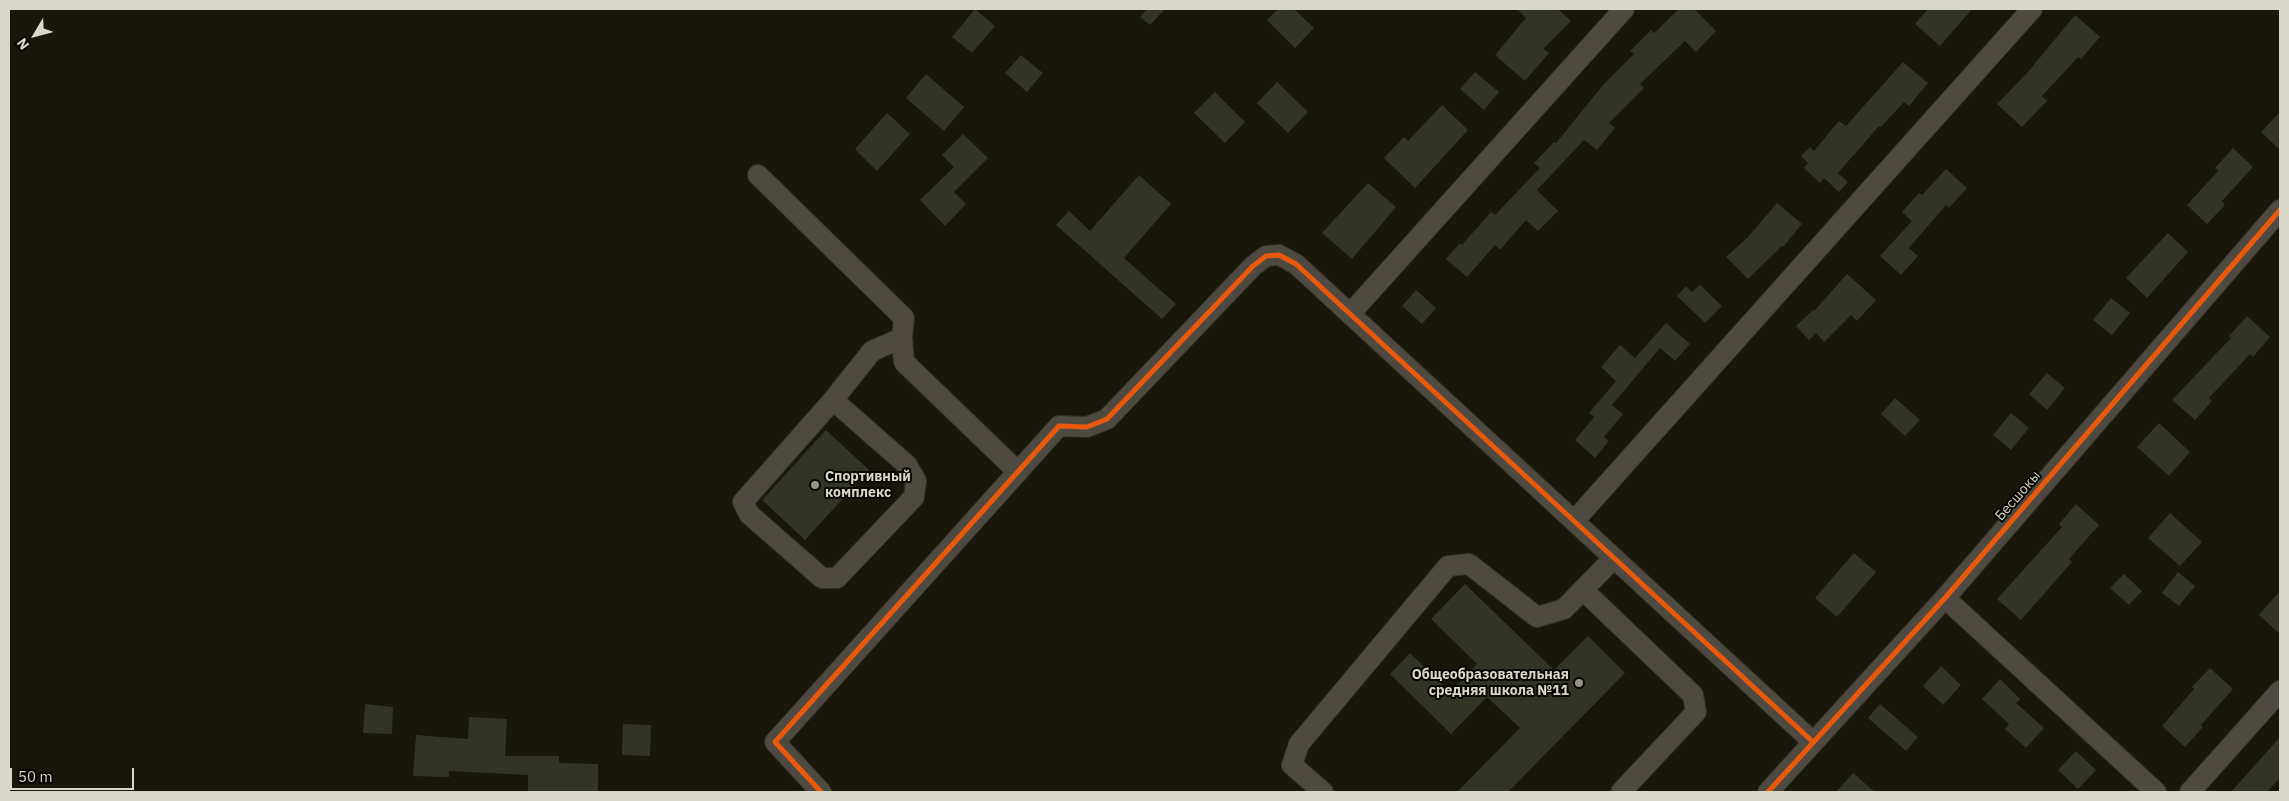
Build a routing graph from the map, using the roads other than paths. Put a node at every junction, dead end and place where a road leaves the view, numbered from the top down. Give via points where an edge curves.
1 (1624, 9) edge
2 (2032, 9) edge
3 (758, 175) dead end
4 (2280, 210) edge
5 (1350, 314) junction
6 (902, 338) junction
7 (833, 400) junction
8 (1018, 472) junction
9 (1574, 521) junction
10 (1614, 558) junction
11 (1583, 590) junction
12 (1945, 598) junction
13 (2280, 691) edge
14 (1813, 742) junction
15 (821, 792) edge
16 (1323, 792) edge
17 (1621, 792) edge
18 (1768, 792) edge
19 (2156, 792) edge
20 (2190, 792) edge

1 - 5 street
2 - 9 street
3 - 6 street via 904,318
4 - 12 street, Бесшокы
5 - 8 street via 1296,264 1279,255 1266,256 1107,419 1087,427 1059,426
5 - 9 street
6 - 7 street via 872,351
6 - 8 street via 904,362
7 - 7 street via 906,465 916,481 914,497 837,578 822,578 749,514 743,502
8 - 15 street via 775,742
9 - 10 street
10 - 11 street
10 - 14 street
11 - 16 street via 1564,609 1537,617 1469,564 1448,566 1300,744 1292,765
11 - 17 street via 1693,695 1696,712
12 - 14 street, Бесшокы
12 - 19 street
13 - 20 street
14 - 18 street, Бесшокы

